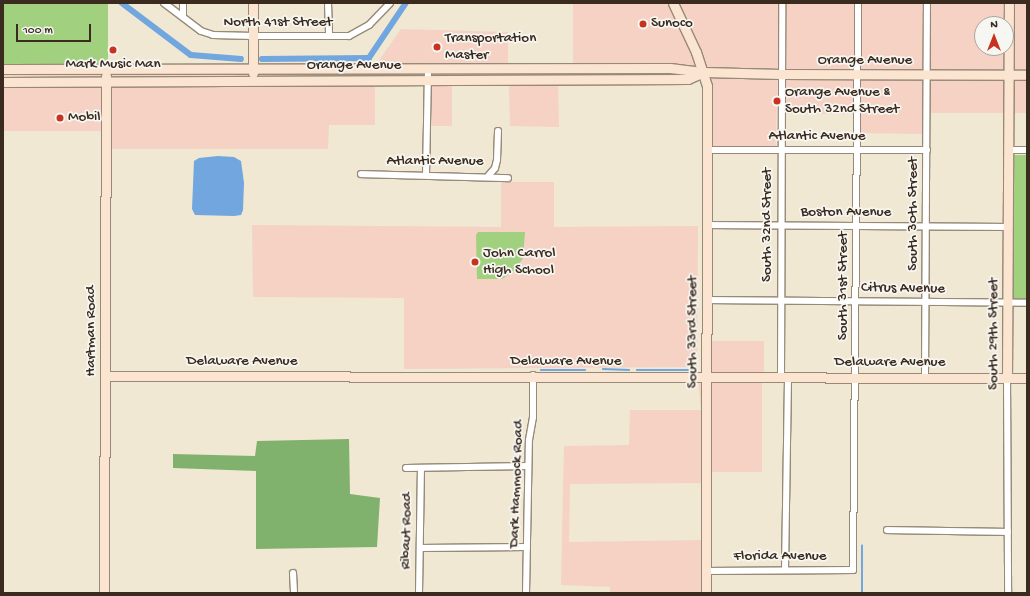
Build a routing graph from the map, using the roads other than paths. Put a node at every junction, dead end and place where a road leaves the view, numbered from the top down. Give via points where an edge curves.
1 (164, 3) edge
2 (183, 3) edge
3 (253, 3) edge
4 (328, 3) edge
5 (390, 3) edge
6 (673, 3) edge
7 (782, 3) edge
8 (858, 3) edge
9 (927, 3) edge
10 (1009, 3) edge
11 (183, 17) junction
12 (254, 36) junction
13 (329, 36) junction
14 (253, 68) junction
15 (602, 68) junction
16 (3, 69) edge
17 (428, 69) junction
18 (106, 70) junction
19 (704, 72) junction
20 (781, 74) junction
21 (858, 74) junction
22 (927, 75) junction
23 (1008, 75) junction
24 (1027, 75) edge
25 (254, 80) junction
26 (428, 80) junction
27 (547, 80) junction
28 (106, 81) junction
29 (3, 82) edge
30 (498, 131) dead end
31 (707, 150) junction
32 (782, 150) junction
33 (858, 150) junction
34 (927, 150) junction
35 (1008, 150) junction
36 (1027, 150) edge
37 (361, 174) dead end
38 (426, 174) junction
39 (489, 175) junction
40 (508, 178) dead end
41 (706, 225) junction
42 (782, 225) junction
43 (857, 226) junction
44 (926, 226) junction
45 (1008, 227) junction
46 (707, 300) junction
47 (781, 302) junction
48 (857, 302) junction
49 (926, 302) junction
50 (1008, 303) junction
51 (1027, 304) edge
52 (533, 375) junction
53 (106, 376) junction
54 (708, 376) junction
55 (784, 376) junction
56 (856, 377) junction
57 (925, 377) junction
58 (1008, 378) junction
59 (1027, 378) edge
60 (528, 466) junction
61 (406, 468) dead end
62 (422, 469) junction
63 (887, 530) dead end
64 (1008, 532) junction
65 (527, 547) junction
66 (420, 548) junction
67 (785, 570) junction
68 (853, 570) joint
69 (707, 571) junction
70 (293, 573) dead end
71 (104, 593) edge
72 (294, 593) edge
73 (420, 593) edge
74 (526, 593) edge
75 (706, 593) edge
76 (1008, 593) edge

1 - 11 street, North 41st Street
2 - 11 street
3 - 12 street
4 - 13 street
5 - 13 street, North 41st Street via 360,32 349,36
6 - 19 street, South 33rd Street
7 - 20 street, South 32nd Street
8 - 21 street, South 31st Street
9 - 22 street, South 30th Street
10 - 23 street, South 29th Street
11 - 12 street, North 41st Street via 201,31 213,36
12 - 13 street, North 41st Street
12 - 14 street
14 - 17 street, Orange Avenue
14 - 18 street, Orange Avenue
14 - 25 street
15 - 17 street, Orange Avenue
15 - 19 street, Orange Avenue via 687,69
15 - 27 street via 594,73 558,74
16 - 18 street, Orange Avenue
17 - 26 street
18 - 28 street, Hartman Road
19 - 20 street, Orange Avenue
19 - 27 street, Orange Avenue via 688,79
19 - 31 street, South 33rd Street via 707,86
20 - 21 street, Orange Avenue
20 - 32 street, South 32nd Street
21 - 22 street, Orange Avenue
21 - 33 street, South 31st Street
22 - 23 street, Orange Avenue
22 - 34 street, South 30th Street
23 - 24 street, Orange Avenue
23 - 35 street, South 29th Street
25 - 26 street, Orange Avenue
25 - 28 street, Orange Avenue
26 - 27 street, Orange Avenue
26 - 38 street
28 - 29 street, Orange Avenue
28 - 53 street, Hartman Road
30 - 39 street via 495,168
31 - 32 street, Atlantic Avenue
31 - 41 street, South 33rd Street
32 - 33 street, Atlantic Avenue
32 - 42 street, South 32nd Street
33 - 34 street, Atlantic Avenue
33 - 43 street, South 31st Street
34 - 44 street, South 30th Street
35 - 36 street
35 - 45 street, South 29th Street
37 - 38 street, Atlantic Avenue
38 - 39 street, Atlantic Avenue
39 - 40 street, Atlantic Avenue
41 - 42 street, Boston Avenue
41 - 46 street, South 33rd Street
42 - 43 street, Boston Avenue
42 - 47 street, South 32nd Street
43 - 44 street, Boston Avenue
43 - 48 street, South 31st Street
44 - 45 street, Boston Avenue
44 - 49 street, South 30th Street
45 - 50 street, South 29th Street
46 - 47 street, Citrus Avenue
46 - 54 street, South 33rd Street
47 - 48 street, Citrus Avenue
47 - 55 street, South 32nd Street
48 - 49 street, Citrus Avenue
48 - 56 street, South 31st Street
49 - 50 street, Citrus Avenue
49 - 57 street, South 30th Street
50 - 51 street, Citrus Avenue
50 - 58 street, South 29th Street
52 - 53 street, Delaware Avenue
52 - 54 street, Delaware Avenue
52 - 60 street, Dark Hammock Road
53 - 71 street, Hartman Road
54 - 55 street, Delaware Avenue
54 - 69 street, South 33rd Street
55 - 56 street, Delaware Avenue
55 - 67 street, South 32nd Street
56 - 57 street, Delaware Avenue
56 - 68 street, South 31st Street
57 - 58 street, Delaware Avenue
58 - 59 street, Delaware Avenue
58 - 64 street, South 29th Street
60 - 62 street
60 - 65 street, Dark Hammock Road
61 - 62 street
62 - 66 street, Ribaut Road
63 - 64 street
64 - 76 street, South 29th Street
65 - 66 street
65 - 74 street, Dark Hammock Road
66 - 73 street, Ribaut Road
67 - 68 street, Florida Avenue
67 - 69 street, Florida Avenue
69 - 75 street, South 33rd Street
70 - 72 street

